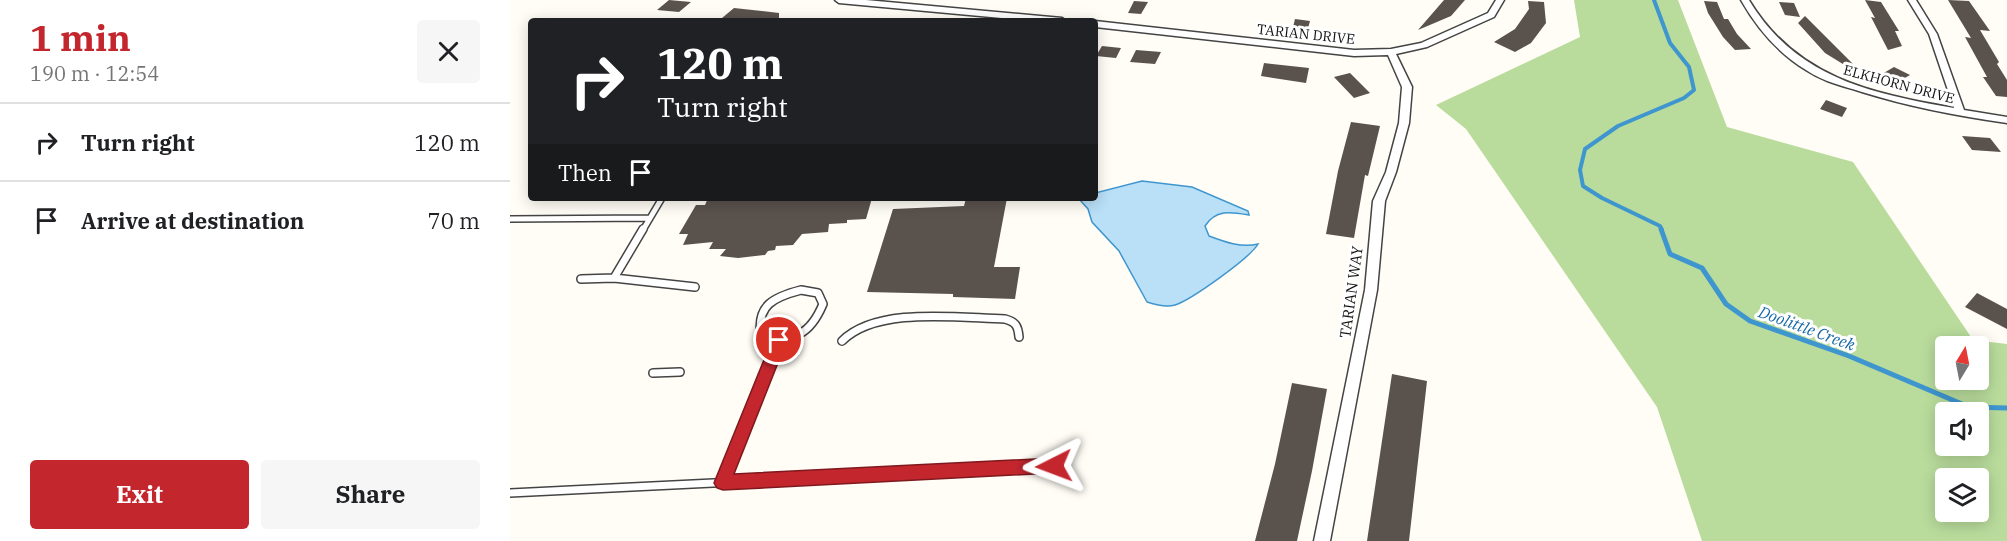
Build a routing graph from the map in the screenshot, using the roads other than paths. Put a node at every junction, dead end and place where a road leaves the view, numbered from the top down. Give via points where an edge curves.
1 (839, 0) edge
2 (1500, 0) edge
3 (1745, 0) edge
4 (1912, 0) edge
5 (1030, 18) edge
6 (1098, 24) edge
7 (1391, 52) junction
8 (1960, 114) junction
9 (2007, 120) edge
10 (660, 201) edge
11 (650, 218) junction
12 (510, 219) edge
13 (614, 278) junction
14 (581, 279) dead end
15 (695, 287) dead end
16 (1019, 337) dead end
17 (779, 340) junction
18 (842, 341) dead end
19 (680, 372) dead end
20 (652, 373) dead end
21 (1054, 466) dead end
22 (723, 483) junction
23 (510, 493) edge
24 (1322, 541) edge

1 - 5 street
2 - 7 street, TARIAN DRIVE via 1491,15 1472,25 1424,45
3 - 8 street, ELKHORN DRIVE via 1775,42 1825,78
4 - 8 street via 1933,34
6 - 7 street, TARIAN DRIVE via 1354,53
7 - 24 street, TARIAN WAY via 1407,87 1404,123 1379,201 1371,290
8 - 9 street, ELKHORN DRIVE
10 - 11 lane
11 - 12 lane
11 - 13 lane
13 - 14 lane
13 - 15 lane
16 - 18 lane via 1018,327 1005,319 929,319 870,324 854,330
17 - 17 lane via 801,334 816,322 823,304 818,293 801,290 780,295 764,308 758,324 761,336
17 - 22 lane
19 - 20 lane
21 - 22 lane
22 - 23 lane

